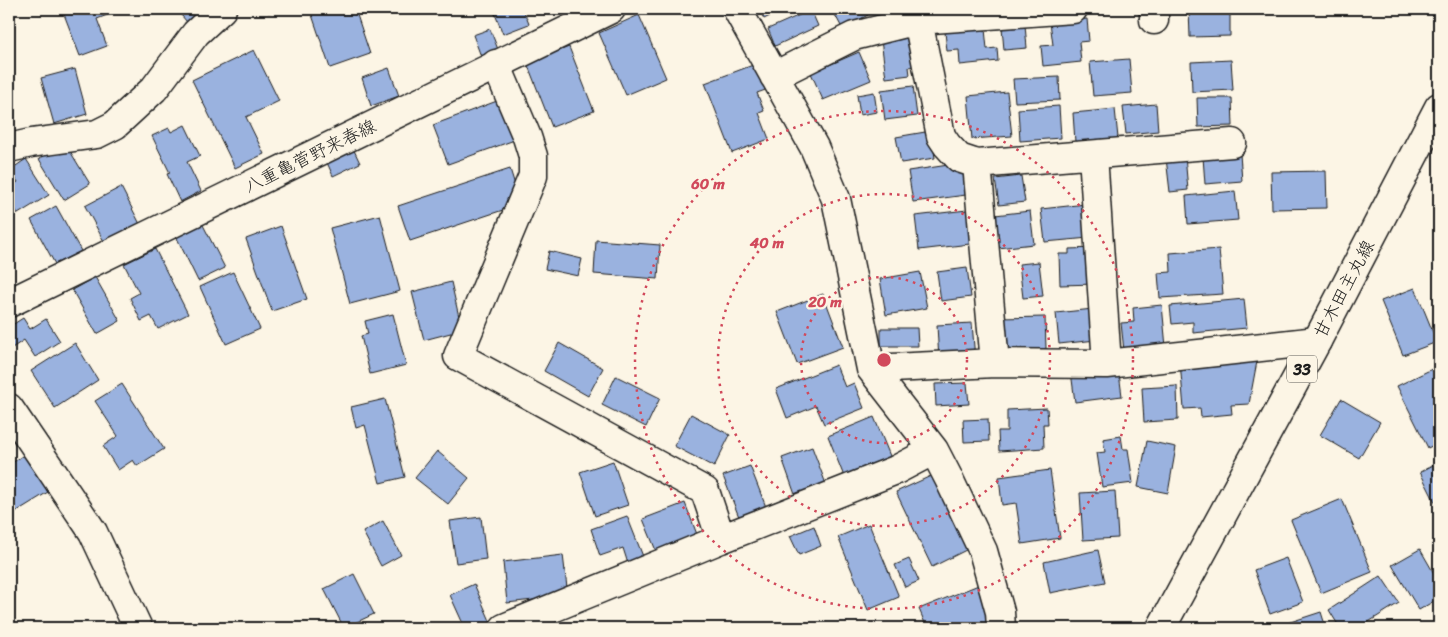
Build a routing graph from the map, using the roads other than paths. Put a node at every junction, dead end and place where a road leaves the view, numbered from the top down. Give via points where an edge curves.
1 (222, 9) edge
2 (611, 9) edge
3 (737, 9) edge
4 (1073, 9) edge
5 (918, 20) junction
6 (496, 64) junction
7 (774, 76) junction
8 (1439, 107) edge
9 (1232, 144) dead end
10 (9, 148) edge
11 (1093, 155) junction
12 (977, 164) junction
13 (9, 303) edge
14 (1317, 341) junction
15 (995, 363) junction
16 (1107, 364) junction
17 (871, 369) junction
18 (9, 408) edge
19 (934, 450) junction
20 (721, 539) junction
21 (138, 628) edge
22 (504, 628) edge
23 (1001, 628) edge
24 (1161, 628) edge

1 - 10 street via 196,33 154,89 115,125 98,134
2 - 6 street, 八重亀菅野来春線
3 - 7 street
4 - 5 street
5 - 7 street via 854,36
5 - 12 street via 942,136 959,158
6 - 13 street, 八重亀菅野来春線
6 - 20 street via 527,137 533,156 533,176 458,356 704,491
7 - 17 street via 814,147 836,199
8 - 14 street, 甘木田主丸線 / 33
9 - 11 street
11 - 12 street
11 - 16 street
12 - 15 street
14 - 16 street
14 - 24 street, 甘木田主丸線 / 33
15 - 16 street
15 - 17 street
17 - 19 street
18 - 21 street via 93,532
19 - 20 street via 896,470
19 - 23 street via 983,551 1000,612
20 - 22 street

